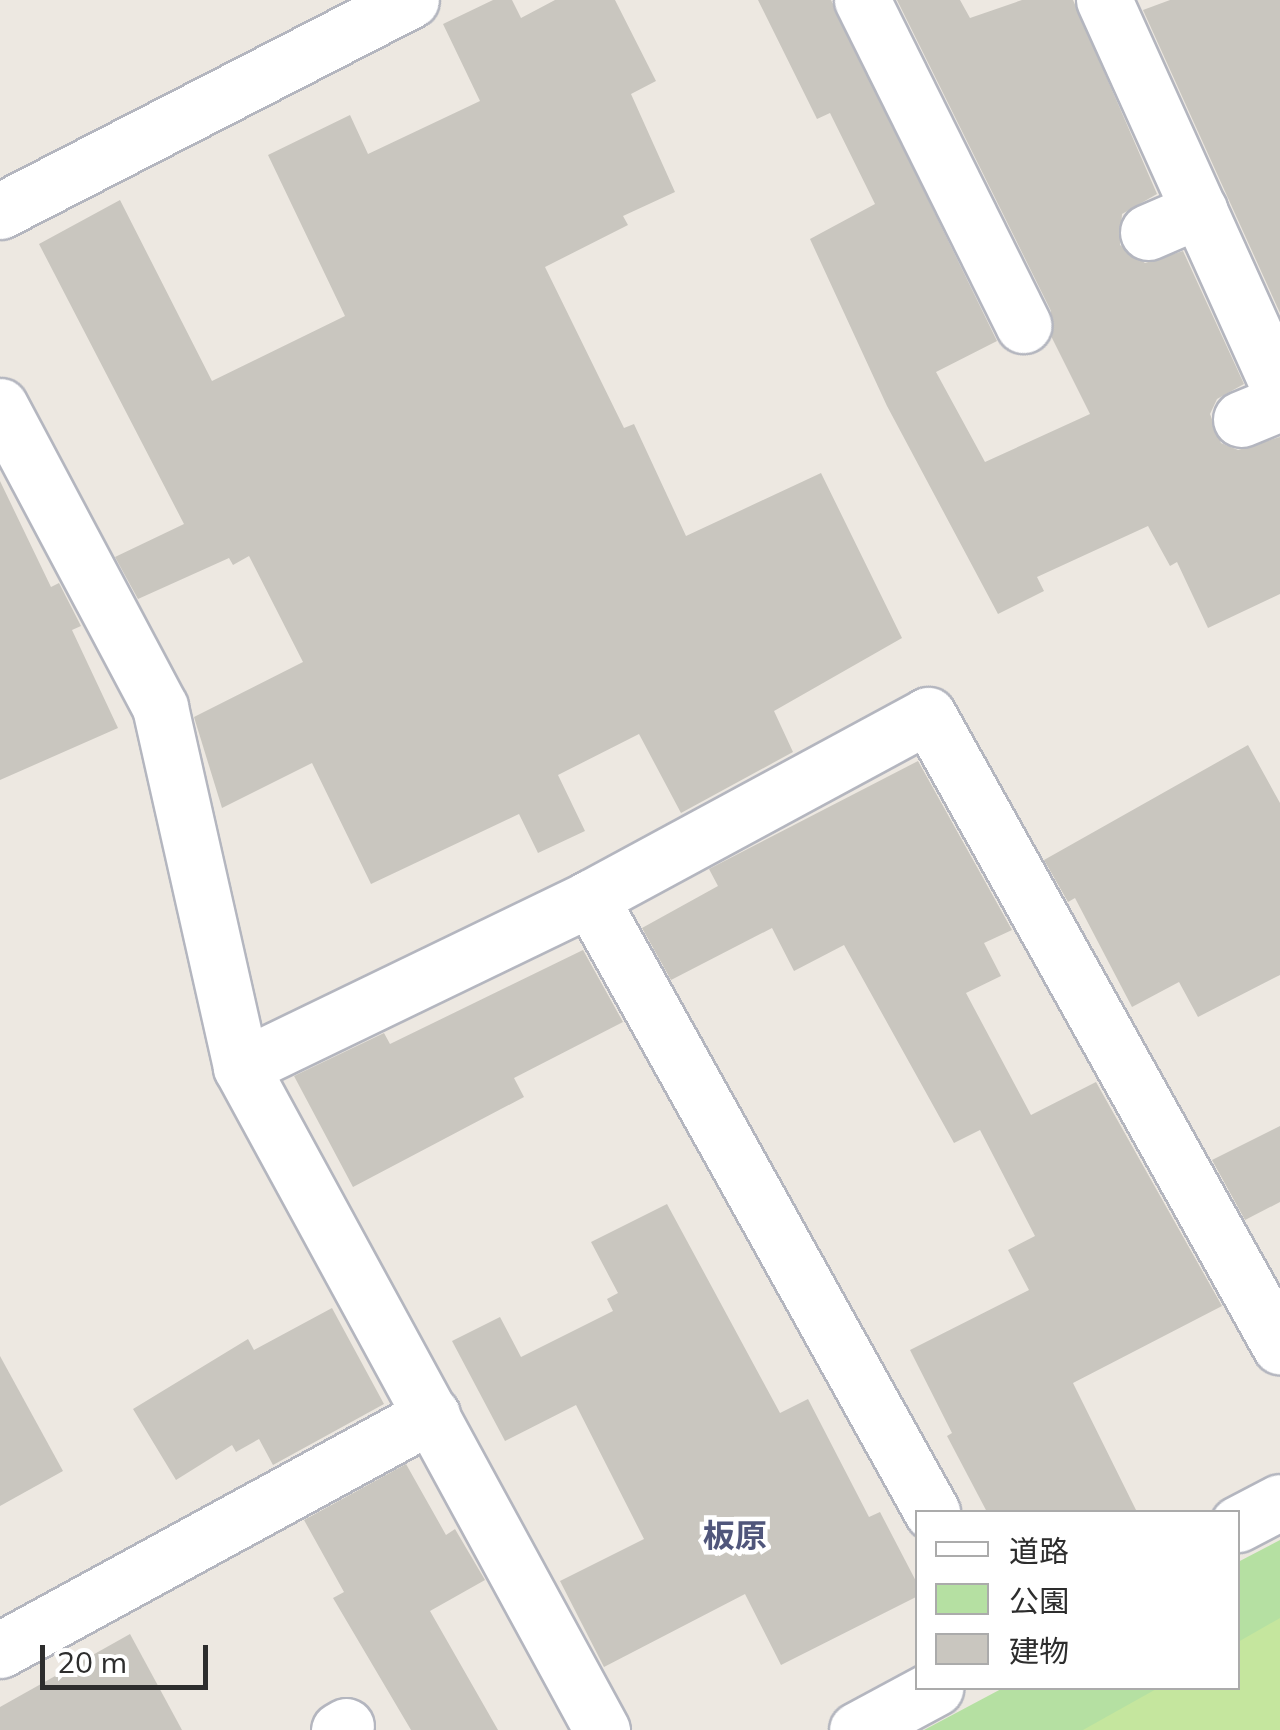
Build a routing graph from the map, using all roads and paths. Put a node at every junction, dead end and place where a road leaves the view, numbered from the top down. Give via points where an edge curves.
1 (411, 0) edge
2 (862, 0) edge
3 (1104, 0) edge
4 (1199, 210) junction
5 (0, 211) edge
6 (1148, 232) dead end
7 (1024, 325) dead end
8 (1267, 404) edge
9 (0, 406) edge
10 (590, 898) junction
11 (241, 1067) junction
12 (1280, 1346) edge
13 (432, 1414) junction
14 (1280, 1502) edge
15 (931, 1510) edge
16 (1240, 1523) edge
17 (0, 1650) edge
18 (931, 1690) edge
19 (602, 1730) edge
20 (857, 1730) edge

1 - 5 street
2 - 7 street
3 - 4 street
4 - 6 street
4 - 8 street
9 - 11 street via 160,707
10 - 11 street
10 - 12 street via 928,715
10 - 15 street
11 - 13 street
13 - 17 street
13 - 19 street
14 - 16 street
18 - 20 street

